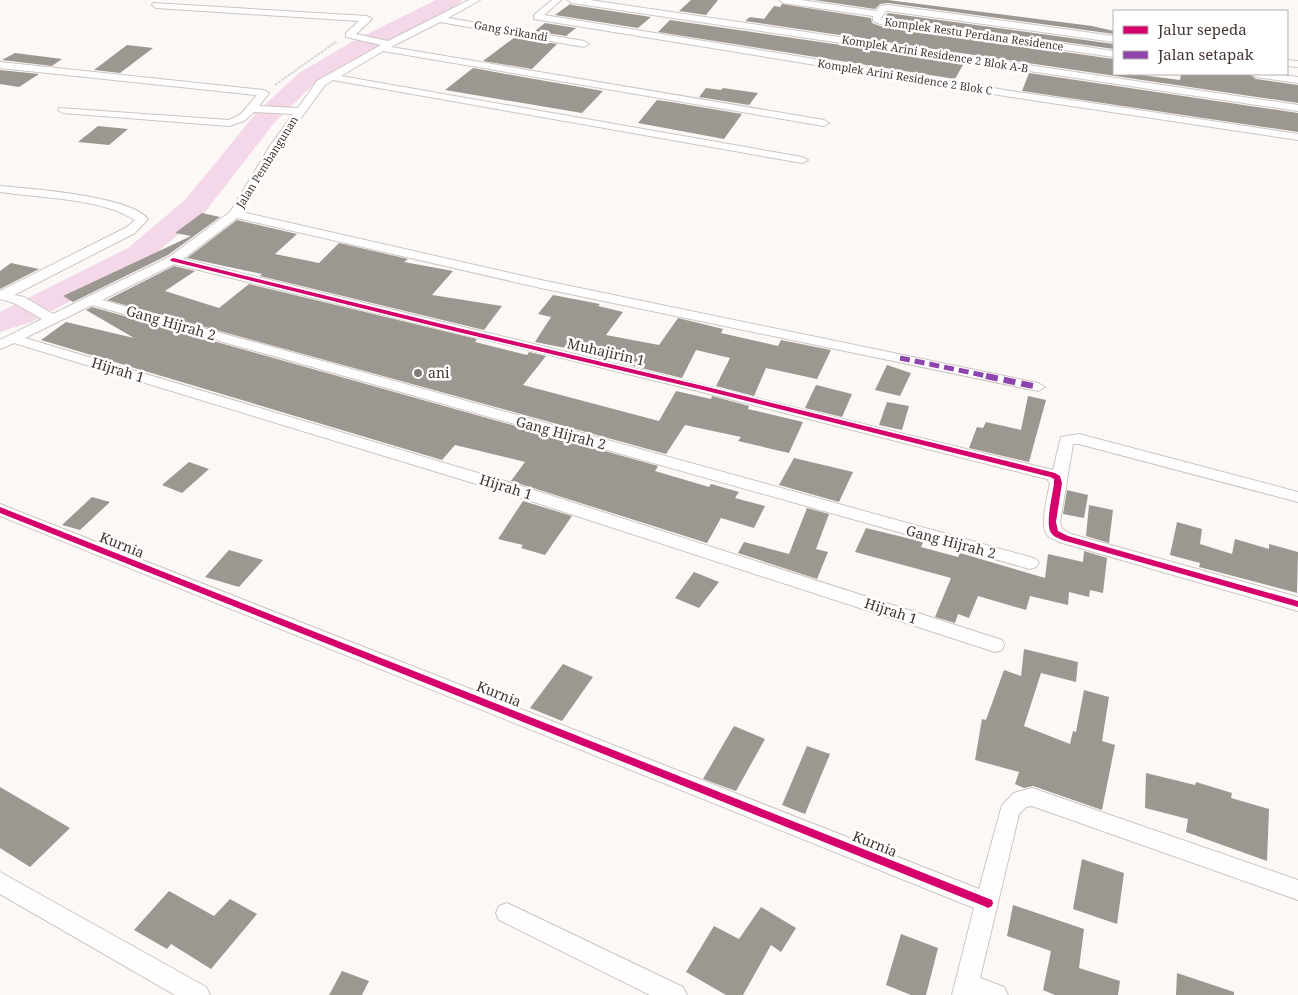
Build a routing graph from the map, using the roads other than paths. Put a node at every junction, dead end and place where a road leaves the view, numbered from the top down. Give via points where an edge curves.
1 (476, 0) edge
2 (557, 0) edge
3 (572, 0) edge
4 (782, 0) edge
5 (156, 5) dead end
6 (878, 14) junction
7 (438, 19) junction
8 (1113, 39) edge
9 (584, 44) dead end
10 (386, 46) junction
11 (1113, 54) edge
12 (0, 65) edge
13 (1263, 75) edge
14 (330, 77) junction
15 (1298, 80) edge
16 (1016, 81) junction
17 (1298, 108) edge
18 (258, 109) junction
19 (63, 110) dead end
20 (294, 111) junction
21 (824, 123) dead end
22 (1298, 137) edge
23 (802, 160) dead end
24 (0, 189) edge
25 (235, 214) junction
26 (173, 260) junction
27 (1, 295) edge
28 (19, 300) joint
29 (92, 301) junction
30 (54, 320) junction
31 (7, 342) edge
32 (1038, 387) dead end
33 (1058, 483) junction
34 (1298, 496) edge
35 (0, 510) edge
36 (1030, 564) dead end
37 (1298, 604) edge
38 (995, 645) dead end
39 (0, 882) edge
40 (1298, 890) edge
41 (988, 903) junction
42 (507, 913) dead end
43 (965, 990) edge
44 (198, 995) edge
45 (675, 995) edge
46 (996, 995) edge

1 - 7 street, Jalan Pembangunan
2 - 16 street, Komplek Arini Residence 2 Blok C via 537,17
3 - 16 street, Komplek Arini Residence 2 Blok A-B
4 - 6 street, Komplek Restu Perdana Residence
5 - 10 street via 368,19 349,35
6 - 8 street via 883,8 888,8
6 - 11 street, Komplek Restu Perdana Residence via 876,19 880,21
7 - 9 street, Gang Srikandi
7 - 10 street, Jalan Pembangunan
10 - 14 street, Jalan Pembangunan
10 - 21 street
12 - 18 street via 264,93
13 - 15 street
14 - 20 street, Jalan Pembangunan
14 - 23 street
16 - 17 street, Komplek Arini Residence 2 Blok A-B
16 - 22 street, Komplek Arini Residence 2 Blok C
18 - 19 street via 229,123
18 - 20 street
20 - 25 street, Jalan Pembangunan
24 - 27 street via 92,202 136,214 142,219 131,230
25 - 26 street, Jalan Pembangunan
25 - 32 street via 541,284
26 - 29 street, Jalan Pembangunan
26 - 33 street, Muhajirin 1 via 1052,475
27 - 28 street
28 - 30 street
29 - 30 street, Jalan Pembangunan
29 - 36 street, Gang Hijrah 2
30 - 31 street, Jalan Pembangunan
31 - 38 street, Hijrah 1 via 512,489
33 - 34 street via 1066,440 1079,439
33 - 37 street via 1052,522 1052,528 1058,535
35 - 41 street, Kurnia
39 - 44 street
40 - 41 street via 1032,796 1016,801 1009,811
41 - 43 street
42 - 45 street
43 - 46 street

